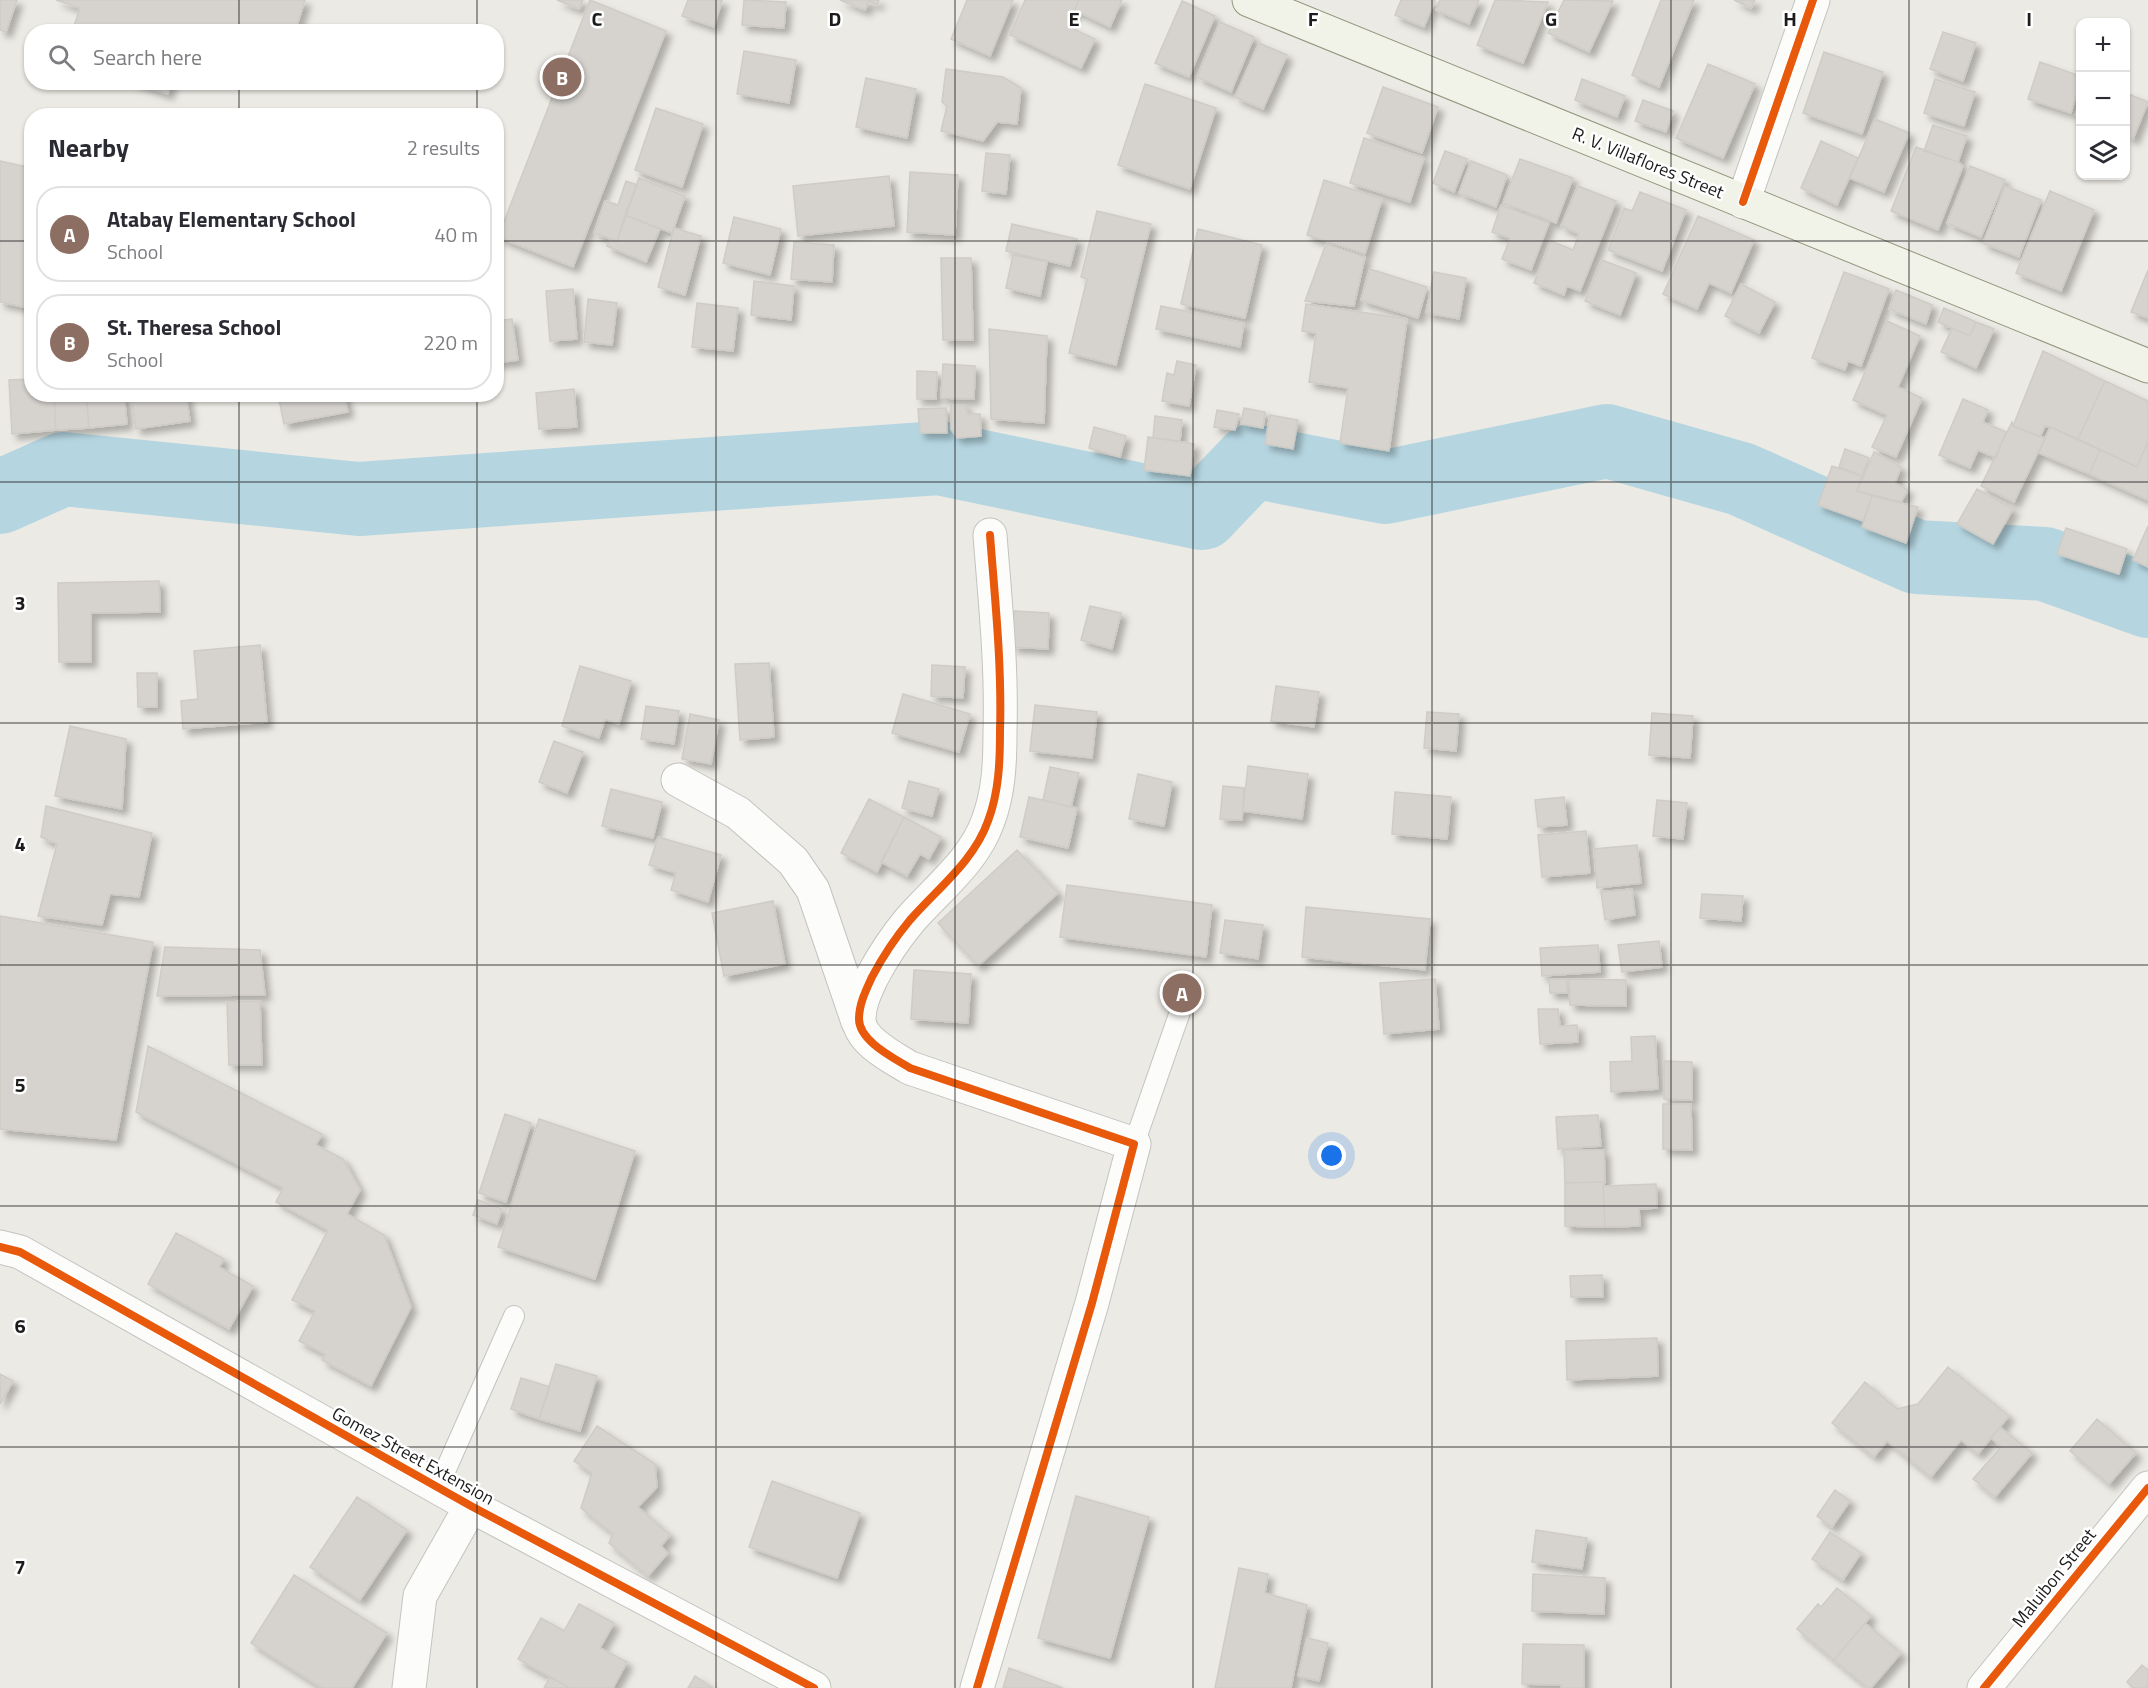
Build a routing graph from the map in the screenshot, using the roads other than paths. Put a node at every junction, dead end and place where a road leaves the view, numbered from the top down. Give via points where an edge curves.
1 (1249, 0) edge
2 (1813, 0) edge
3 (1743, 202) junction
4 (2148, 366) edge
5 (990, 535) dead end
6 (678, 780) dead end
7 (1181, 1009) dead end
8 (858, 1022) junction
9 (1134, 1144) junction
10 (0, 1247) edge
11 (514, 1316) dead end
12 (438, 1487) junction
13 (2148, 1488) edge
14 (471, 1506) junction
15 (409, 1688) edge
16 (814, 1688) edge
17 (977, 1688) edge
18 (1984, 1688) edge

1 - 3 main road, R. V. Villaflores Street
2 - 3 street
3 - 4 main road, R. V. Villaflores Street
5 - 8 street via 1002,686 997,788 978,844 885,951 863,995
6 - 8 street via 738,813 793,861 813,890
7 - 9 lane
8 - 9 street via 879,1049 910,1068
9 - 17 street via 1092,1303
10 - 12 street, Gomez Street Extension via 20,1252
11 - 12 lane
12 - 14 street, Gomez Street Extension
13 - 18 street, Maluibon Street
14 - 15 street via 420,1596
14 - 16 street, Gomez Street Extension

